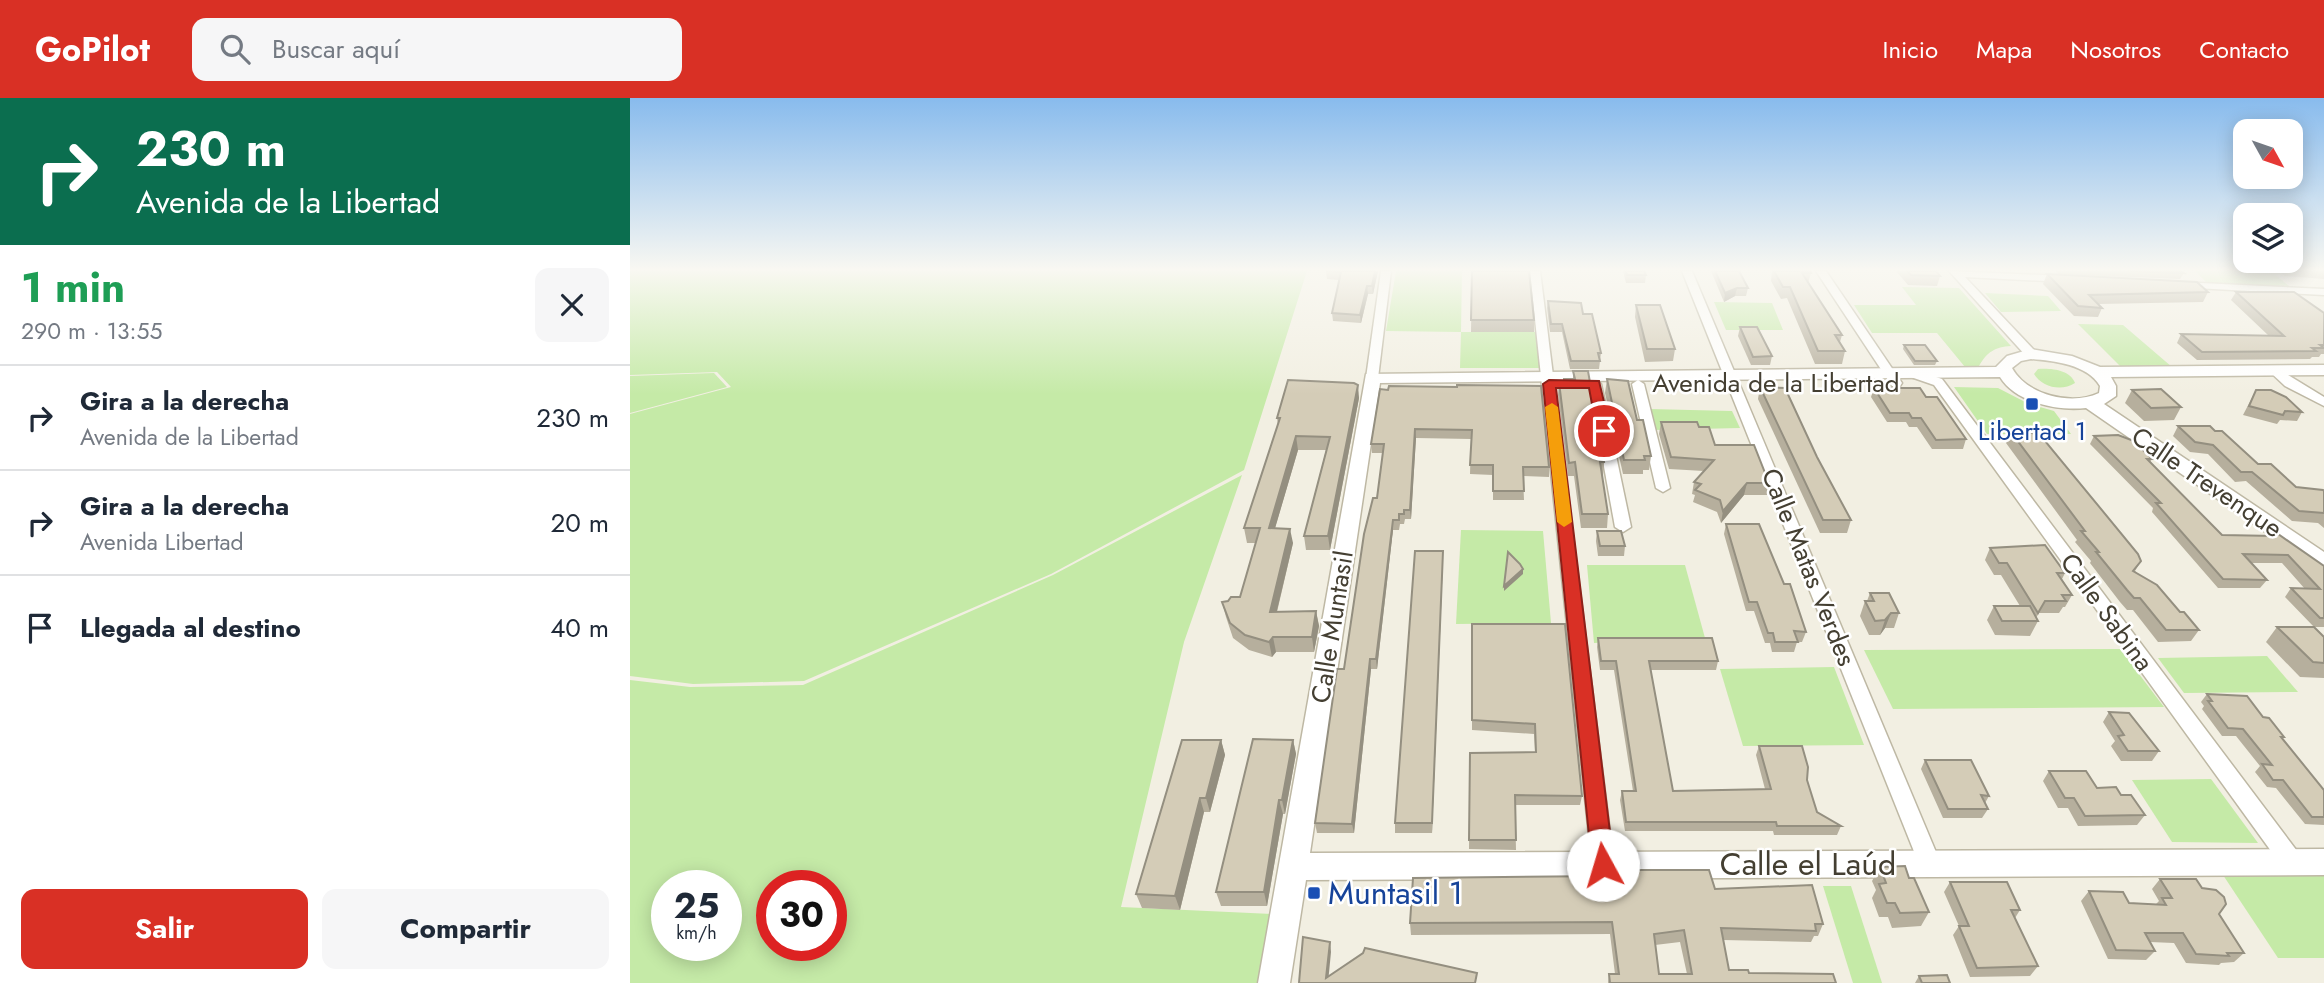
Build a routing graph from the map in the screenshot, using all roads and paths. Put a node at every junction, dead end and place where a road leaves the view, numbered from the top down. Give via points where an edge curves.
1 (1380, 312) edge
2 (1540, 312) edge
3 (1705, 312) edge
4 (1849, 312) edge
5 (1992, 312) edge
6 (2031, 354) junction
7 (2275, 370) junction
8 (2324, 370) edge
9 (1912, 373) junction
10 (2102, 377) junction
11 (1893, 378) junction
12 (2009, 378) junction
13 (1548, 379) junction
14 (1733, 379) junction
15 (1371, 382) junction
16 (1938, 382) junction
17 (2290, 383) junction
18 (2324, 383) edge
19 (1595, 384) junction
20 (1638, 384) junction
21 (2324, 402) edge
22 (2091, 403) junction
23 (1663, 488) dead end
24 (1623, 527) dead end
25 (2324, 562) edge
26 (2292, 862) junction
27 (2324, 862) edge
28 (1930, 864) junction
29 (1603, 865) junction
30 (1293, 867) junction
31 (1274, 983) edge

1 - 15 street, Calle Muntasil
2 - 13 street
3 - 14 street, Calle Matas Verdes
4 - 11 street
5 - 6 street
6 - 10 street via 2072,360
6 - 12 street via 2007,361
7 - 8 street
7 - 10 street
7 - 17 street
9 - 11 street, Avenida de la Libertad
9 - 12 street, Avenida de la Libertad
9 - 16 street
10 - 17 street
10 - 22 street via 2110,389 2107,396
11 - 14 street, Avenida de la Libertad
11 - 16 street, Avenida de la Libertad
12 - 16 street, Avenida de la Libertad
12 - 22 street via 2040,397
13 - 14 street, Avenida de la Libertad
13 - 15 street, Avenida de la Libertad
13 - 19 street, Avenida de la Libertad
13 - 29 street
14 - 20 street, Avenida de la Libertad
14 - 28 street, Calle Matas Verdes
15 - 30 street, Calle Muntasil
16 - 26 street, Calle Sabina
17 - 18 street
17 - 21 street
19 - 20 street, Avenida de la Libertad
19 - 24 street
20 - 23 street
22 - 25 street, Calle Trevenque
26 - 27 street, Calle el Laúd
26 - 28 street, Calle el Laúd
28 - 29 street, Calle el Laúd
29 - 30 street, Calle el Laúd
30 - 31 street, Calle Muntasil

